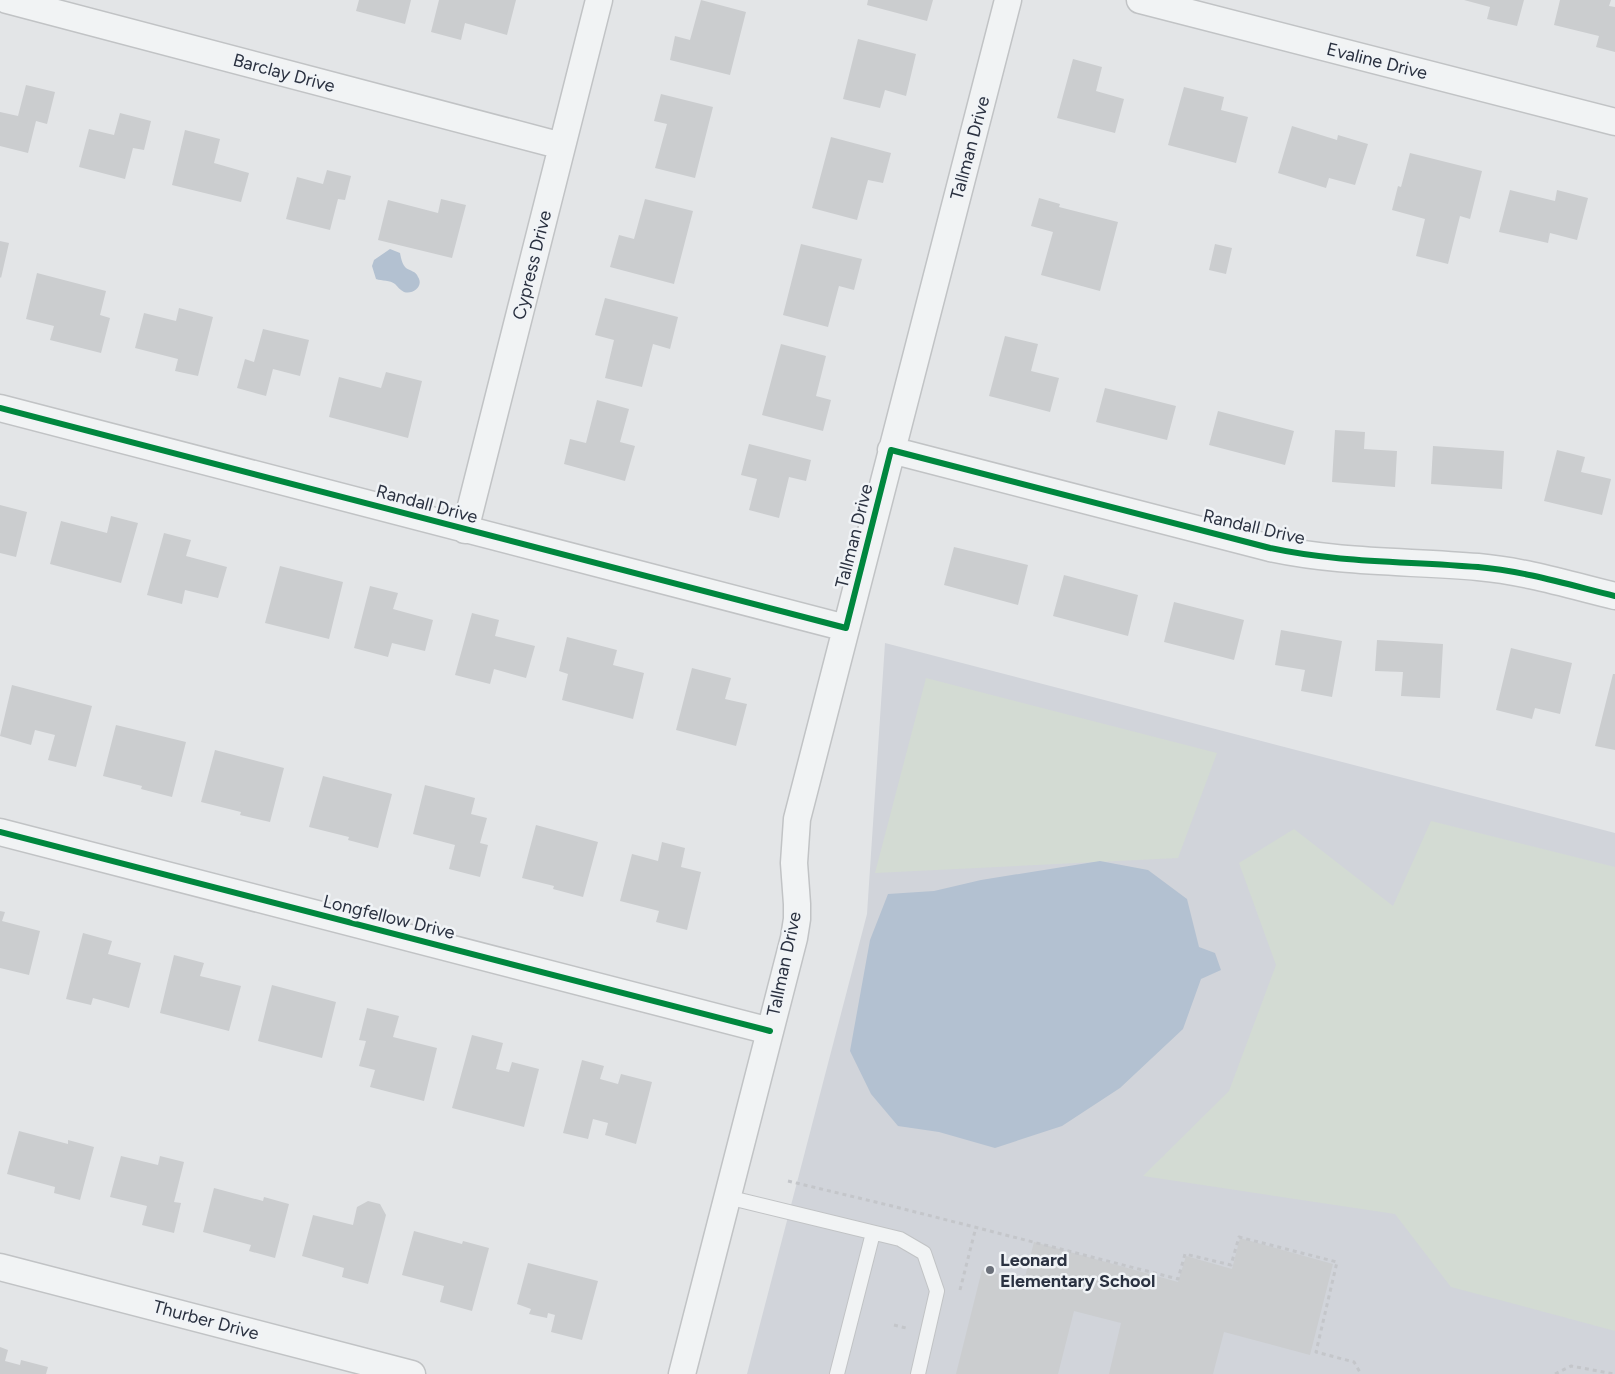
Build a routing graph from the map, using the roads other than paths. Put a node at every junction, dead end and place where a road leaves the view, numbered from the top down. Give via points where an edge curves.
1 (7, 0) edge
2 (599, 0) edge
3 (1008, 0) edge
4 (1140, 0) edge
5 (1615, 122) edge
6 (562, 146) junction
7 (0, 408) edge
8 (891, 450) junction
9 (465, 530) junction
10 (1615, 596) edge
11 (846, 628) junction
12 (0, 832) edge
13 (770, 1032) junction
14 (727, 1197) junction
15 (873, 1233) junction
16 (0, 1267) edge
17 (412, 1374) edge
18 (682, 1374) edge
19 (837, 1374) edge
20 (918, 1374) edge

1 - 6 street, Barclay Drive
2 - 6 street, Cypress Drive
3 - 8 street, Tallman Drive
4 - 5 street, Evaline Drive
6 - 9 street, Cypress Drive
7 - 9 street, Randall Drive
8 - 10 street, Randall Drive via 1302,555 1479,567 1539,577
8 - 11 street, Tallman Drive
9 - 11 street, Randall Drive
11 - 13 street, Tallman Drive via 796,819 797,919
12 - 13 street, Longfellow Drive
13 - 14 street, Tallman Drive
14 - 15 lane
14 - 18 street, Tallman Drive
15 - 19 lane
15 - 20 lane via 900,1239 924,1253 937,1290
16 - 17 street, Thurber Drive

